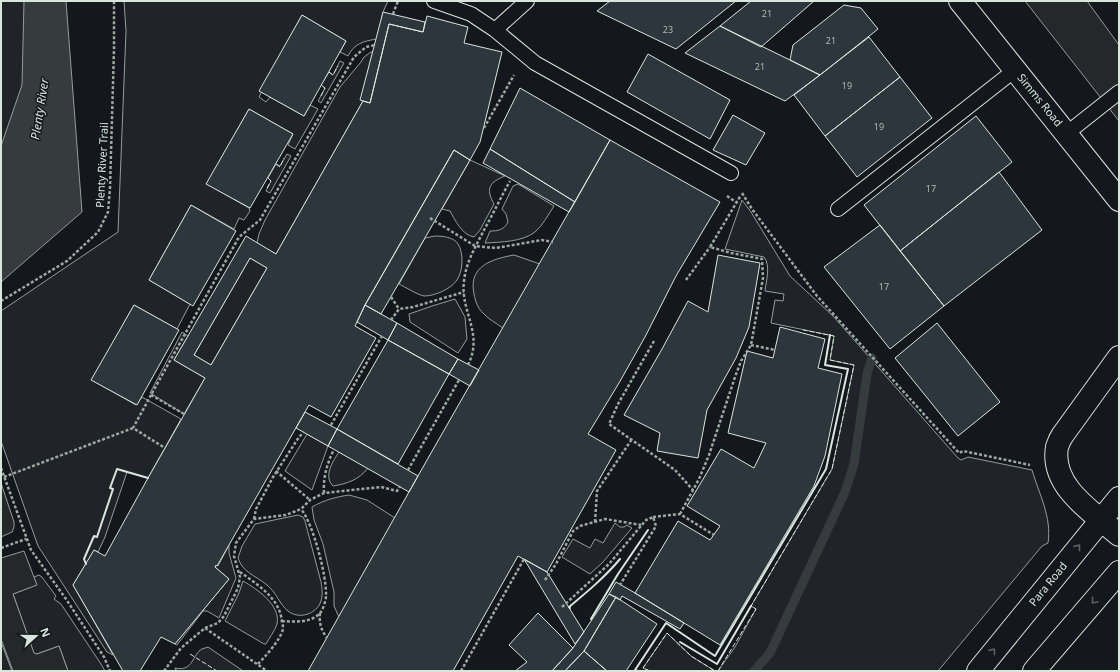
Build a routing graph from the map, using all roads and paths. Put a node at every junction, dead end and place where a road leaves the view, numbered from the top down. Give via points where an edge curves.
1 (114, 1) edge
2 (398, 1) edge
3 (434, 1) edge
4 (527, 1) edge
5 (960, 1) edge
6 (392, 14) dead end
7 (495, 30) junction
8 (375, 45) dead end
9 (1015, 70) junction
10 (513, 75) dead end
11 (1119, 92) edge
12 (484, 128) dead end
13 (1066, 134) junction
14 (731, 173) dead end
15 (510, 181) dead end
16 (1119, 200) edge
17 (838, 209) dead end
18 (430, 218) dead end
19 (553, 242) dead end
20 (475, 246) junction
21 (710, 247) junction
22 (686, 280) dead end
23 (464, 292) junction
24 (391, 297) dead end
25 (1, 301) edge
26 (399, 309) junction
27 (391, 320) dead end
28 (382, 336) dead end
29 (654, 341) dead end
30 (750, 345) junction
31 (775, 350) dead end
32 (1119, 357) edge
33 (468, 365) dead end
34 (459, 380) dead end
35 (151, 394) junction
36 (184, 414) dead end
37 (330, 426) dead end
38 (133, 428) junction
39 (304, 432) dead end
40 (632, 439) junction
41 (165, 448) dead end
42 (334, 450) dead end
43 (1, 468) edge
44 (408, 470) dead end
45 (276, 471) junction
46 (1059, 472) junction
47 (4, 477) junction
48 (400, 486) dead end
49 (693, 490) junction
50 (324, 493) junction
51 (1119, 498) edge
52 (310, 500) junction
53 (301, 509) junction
54 (680, 514) junction
55 (654, 517) junction
56 (254, 519) junction
57 (1101, 519) junction
58 (595, 522) junction
59 (641, 525) junction
60 (714, 535) dead end
61 (1119, 535) edge
62 (26, 539) junction
63 (1, 548) edge
64 (524, 559) dead end
65 (239, 572) junction
66 (1119, 572) edge
67 (545, 580) dead end
68 (620, 585) dead end
69 (562, 607) dead end
70 (320, 613) junction
71 (282, 621) junction
72 (206, 628) junction
73 (327, 638) dead end
74 (258, 664) junction
75 (110, 671) edge
76 (164, 671) edge
77 (267, 671) edge
78 (461, 671) edge
79 (978, 671) edge
80 (1034, 671) edge

1 - 25 path, Plenty River Trail via 108,212 98,232 67,261
2 - 6 path
3 - 7 lane via 471,14
4 - 7 lane
5 - 9 street, Simms Road
7 - 14 lane via 535,63
8 - 35 path via 366,47 354,58 260,220 239,237
9 - 13 street, Simms Road
9 - 17 lane
10 - 12 path
11 - 13 lane
13 - 16 street, Simms Road
15 - 20 path
18 - 20 path
19 - 20 path via 542,240 496,248
20 - 23 path via 464,281
21 - 22 path
21 - 30 path via 762,259 763,278
21 - 46 path via 742,192 817,296 959,454 963,451
23 - 26 path
23 - 33 path via 475,345
24 - 26 path
26 - 27 path
28 - 37 path
29 - 40 path via 609,424
30 - 31 path
30 - 49 path via 735,377 709,455
32 - 46 street via 1062,436 1057,447
34 - 44 path
35 - 36 path
35 - 38 path
38 - 41 path
38 - 47 path
39 - 45 path
40 - 49 path via 675,470
40 - 58 path via 598,491
42 - 50 path via 323,481
43 - 47 path
45 - 52 path
45 - 56 path via 256,509
46 - 57 street via 1072,494
47 - 62 path
48 - 50 path via 396,491 381,487
49 - 54 path
50 - 52 path
51 - 57 street, Para Road
52 - 53 path
53 - 56 path via 286,515
53 - 70 path via 308,521 323,570 326,597
54 - 55 path
54 - 60 path
55 - 59 path
55 - 68 path via 656,526
56 - 65 path via 236,543 234,556
57 - 61 street
79 -> 57 street, Para Road
58 - 59 path via 605,520
58 - 67 path via 573,531
59 - 69 path via 608,564
62 - 63 path
62 - 75 path via 30,550 66,599 104,657
64 - 78 path
65 - 71 path via 257,583 277,605
65 - 72 path via 238,588 224,616 218,623
66 -> 80 street
70 - 71 path via 303,621
70 - 73 path via 322,632
71 - 74 path via 283,629 276,642
72 - 74 path
72 - 76 path via 181,648
74 - 77 path

